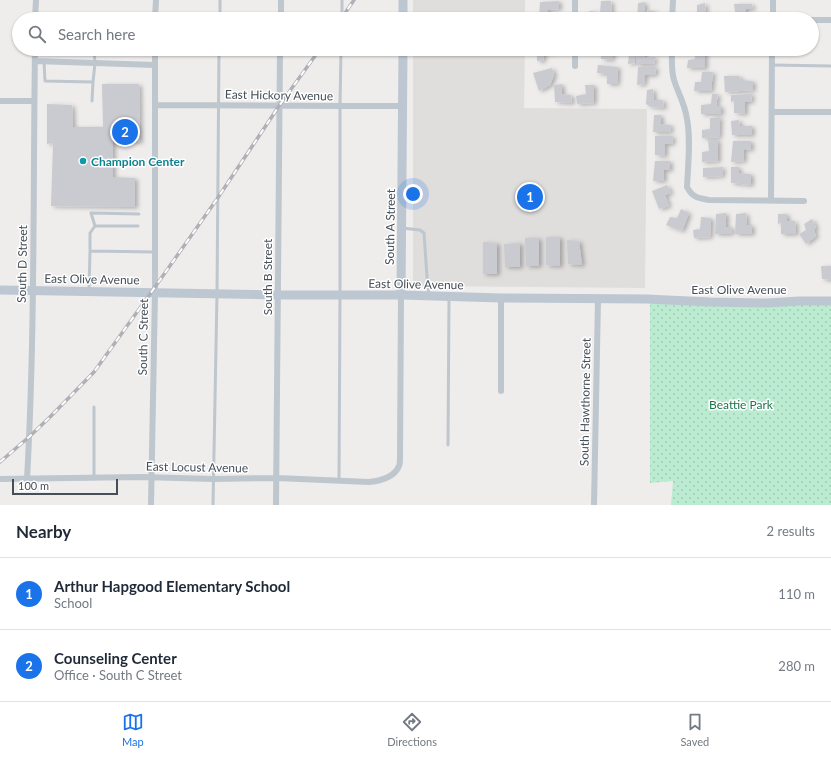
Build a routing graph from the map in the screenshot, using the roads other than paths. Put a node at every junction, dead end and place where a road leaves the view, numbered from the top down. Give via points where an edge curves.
1 (36, 0) edge
2 (156, 0) edge
3 (220, 0) edge
4 (281, 0) edge
5 (342, 0) edge
6 (403, 0) edge
7 (575, 0) edge
8 (673, 0) edge
9 (773, 0) edge
10 (35, 12) edge
11 (156, 12) edge
12 (220, 12) edge
13 (281, 12) edge
14 (342, 12) edge
15 (403, 12) edge
16 (575, 12) edge
17 (672, 12) edge
18 (773, 12) edge
19 (819, 20) edge
20 (831, 20) edge
21 (35, 56) edge
22 (95, 56) edge
23 (155, 56) edge
24 (219, 56) edge
25 (280, 56) edge
26 (341, 56) edge
27 (403, 56) edge
28 (575, 56) edge
29 (672, 56) edge
30 (772, 56) edge
31 (35, 61) junction
32 (44, 61) junction
33 (95, 62) junction
34 (155, 65) junction
35 (575, 66) dead end
36 (772, 66) junction
37 (831, 66) edge
38 (93, 82) junction
39 (0, 101) edge
40 (34, 101) junction
41 (92, 101) dead end
42 (154, 105) junction
43 (218, 105) junction
44 (279, 106) junction
45 (340, 106) junction
46 (403, 106) junction
47 (772, 112) junction
48 (831, 112) edge
49 (771, 200) junction
50 (804, 201) dead end
51 (139, 214) dead end
52 (95, 226) junction
53 (138, 226) dead end
54 (402, 228) junction
55 (90, 251) junction
56 (155, 252) junction
57 (0, 290) edge
58 (33, 290) junction
59 (89, 291) junction
60 (155, 292) junction
61 (217, 294) junction
62 (278, 295) junction
63 (340, 295) junction
64 (401, 296) junction
65 (430, 296) junction
66 (449, 297) junction
67 (501, 298) junction
68 (598, 299) junction
69 (831, 300) edge
70 (501, 391) dead end
71 (94, 407) dead end
72 (448, 445) dead end
73 (392, 474) joint
74 (94, 478) junction
75 (151, 478) junction
76 (277, 478) junction
77 (0, 479) edge
78 (27, 479) junction
79 (213, 479) junction
80 (339, 481) junction
81 (151, 505) edge
82 (213, 505) edge
83 (276, 505) edge
84 (594, 505) edge

1 - 10 street
2 - 11 street
3 - 12 lane
4 - 13 street
5 - 14 lane
6 - 15 street
7 - 16 street
8 - 17 street
9 - 18 street
19 - 20 street
21 - 31 street, South D Street
22 - 33 lane
23 - 34 street, South C Street
24 - 43 lane
25 - 44 street, South B Street
26 - 45 lane
27 - 46 street, South A Street
28 - 35 street
29 - 49 street via 674,80 687,119 690,193 709,200
30 - 36 street
31 - 32 street
31 - 40 street, South D Street
32 - 33 street
32 - 38 lane via 44,81
33 - 34 street
33 - 38 lane
34 - 42 street, South C Street
36 - 37 lane
36 - 47 street
38 - 41 lane
39 - 40 street
40 - 58 street, South D Street
42 - 43 street, East Hickory Avenue
42 - 56 street, South C Street
43 - 44 street, East Hickory Avenue
43 - 61 lane
44 - 45 street, East Hickory Avenue
44 - 62 street, South B Street
45 - 46 street, East Hickory Avenue
45 - 63 lane
46 - 54 street, South A Street
47 - 48 street
47 - 49 street
49 - 50 street
51 - 52 lane via 91,213
52 - 53 lane
52 - 55 lane via 90,233
54 - 64 street, South A Street
54 - 65 lane via 420,230 424,233
55 - 56 lane
55 - 59 lane
56 - 60 street, South C Street
57 - 58 street, East Olive Avenue
58 - 59 street, East Olive Avenue
58 - 78 street, South D Street
59 - 60 street, East Olive Avenue
60 - 61 street, East Olive Avenue
60 - 75 street, South C Street
61 - 62 street, East Olive Avenue
61 - 79 lane
62 - 63 street, East Olive Avenue
62 - 76 street, South B Street
63 - 64 street, East Olive Avenue
63 - 80 lane
64 - 65 street, East Olive Avenue
64 - 73 street, South A Street via 400,457 399,466
65 - 66 street, East Olive Avenue
66 - 67 street, East Olive Avenue
66 - 72 lane
67 - 68 street, East Olive Avenue
67 - 70 street
68 - 69 street, East Olive Avenue via 710,302
68 - 84 street, South Hawthorne Street
71 - 74 lane
73 - 80 street, East Locust Avenue via 376,482
74 - 75 street, East Locust Avenue
74 - 78 street, East Locust Avenue
75 - 79 street, East Locust Avenue
75 - 81 street, South C Street
76 - 79 street, East Locust Avenue
76 - 80 street, East Locust Avenue
76 - 83 street, South B Street
77 - 78 street, East Locust Avenue
79 - 82 lane

